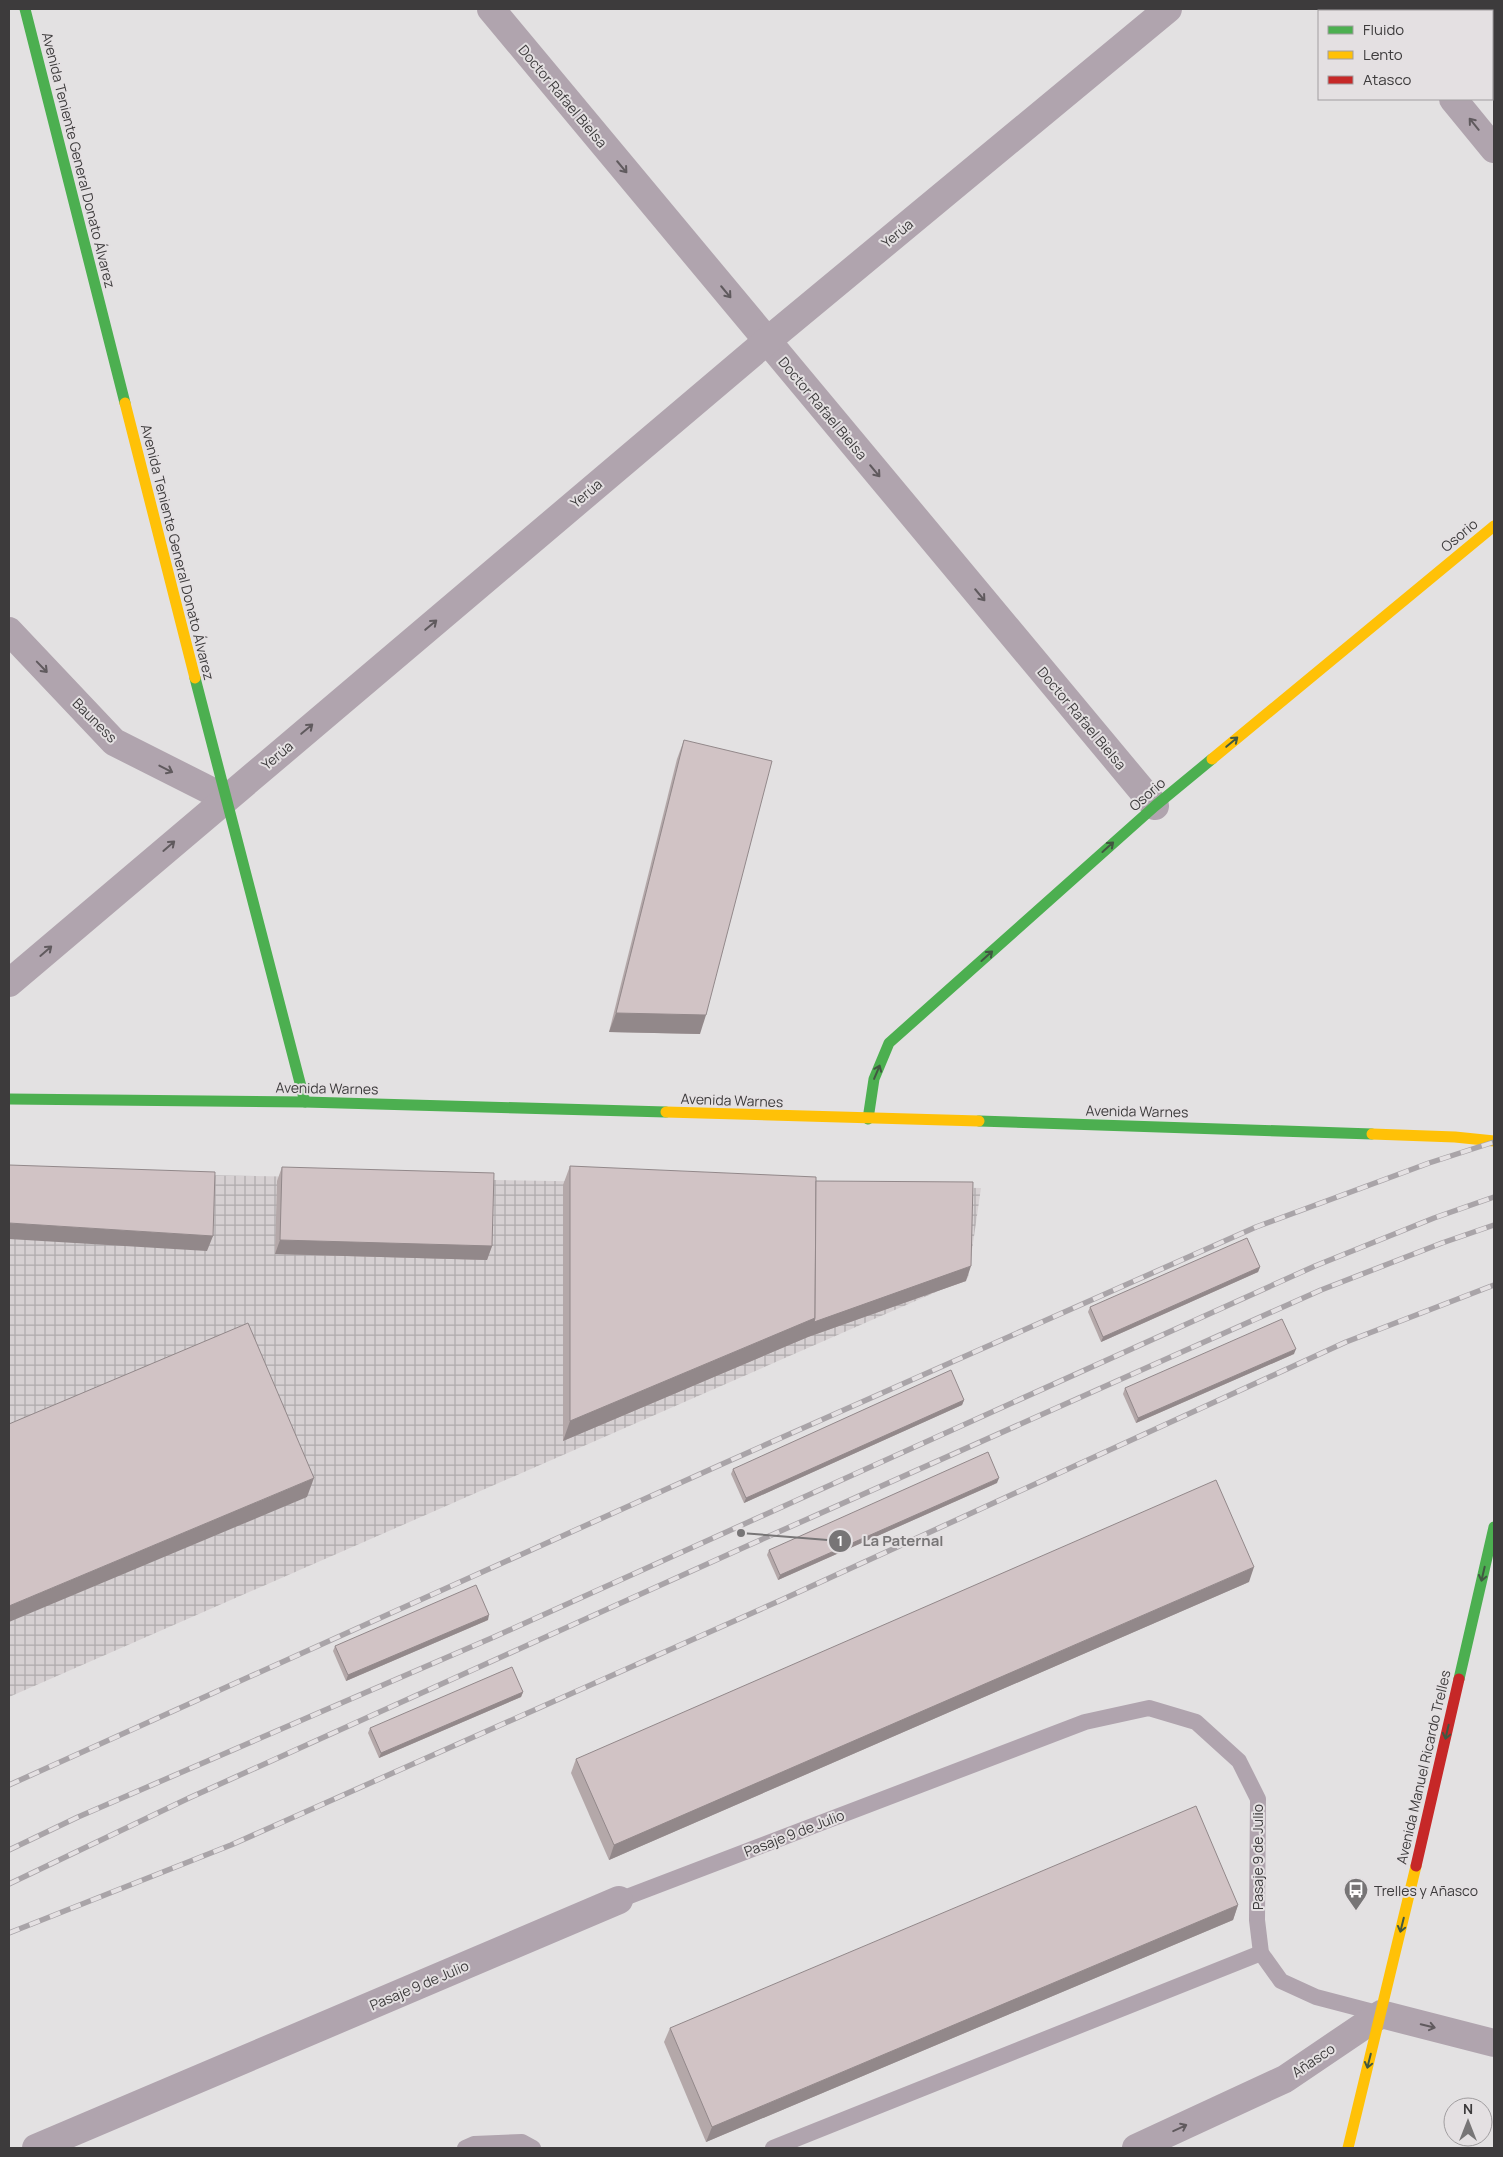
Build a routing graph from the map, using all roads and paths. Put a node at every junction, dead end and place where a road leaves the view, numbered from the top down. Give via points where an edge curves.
1 (25, 9) edge
2 (491, 9) edge
3 (1168, 9) edge
4 (1454, 100) edge
5 (1494, 149) edge
6 (767, 341) junction
7 (1494, 526) edge
8 (9, 632) edge
9 (225, 798) junction
10 (1155, 806) junction
11 (9, 983) edge
12 (9, 1099) edge
13 (305, 1102) junction
14 (868, 1119) junction
15 (1483, 1130) dead end
16 (1455, 1137) junction
17 (1494, 1141) edge
18 (1478, 1150) dead end
19 (1494, 1527) edge
20 (619, 1900) joint
21 (1261, 1953) junction
22 (1381, 2014) junction
23 (1494, 2043) edge
24 (36, 2148) edge
25 (465, 2148) edge
26 (533, 2148) edge
27 (773, 2148) edge
28 (1136, 2148) edge
29 (1348, 2148) edge

1 - 9 main road, Avenida Teniente General Donato Álvarez
2 -> 6 street, Doctor Rafael Bielsa
3 - 6 street, Yerúa
5 -> 4 street
9 -> 6 street, Yerúa
6 -> 10 street, Doctor Rafael Bielsa
10 -> 7 main road, Osorio
8 -> 9 street, Bauness via 114,742
11 -> 9 street, Yerúa
9 - 13 main road, Avenida Teniente General Donato Álvarez
14 -> 10 main road, Osorio via 874,1079 889,1043
12 - 13 main road, Avenida Warnes
13 - 14 main road, Avenida Warnes
14 - 16 main road, Avenida Warnes
15 - 16 main road
16 - 17 main road, Avenida Warnes
16 - 18 main road, Avenida Warnes
19 -> 22 main road, Avenida Manuel Ricardo Trelles
20 - 21 lane, Pasaje 9 de Julio via 1085,1722 1149,1708 1196,1722 1239,1761 1258,1799 1257,1920
20 - 24 street, Pasaje 9 de Julio
21 - 22 lane, Pasaje 9 de Julio via 1281,1982 1316,1996
21 - 27 lane
22 -> 23 street
28 -> 22 street, Añasco via 1285,2078
22 -> 29 main road, Avenida Manuel Ricardo Trelles
25 - 26 lane via 474,2144 522,2142

